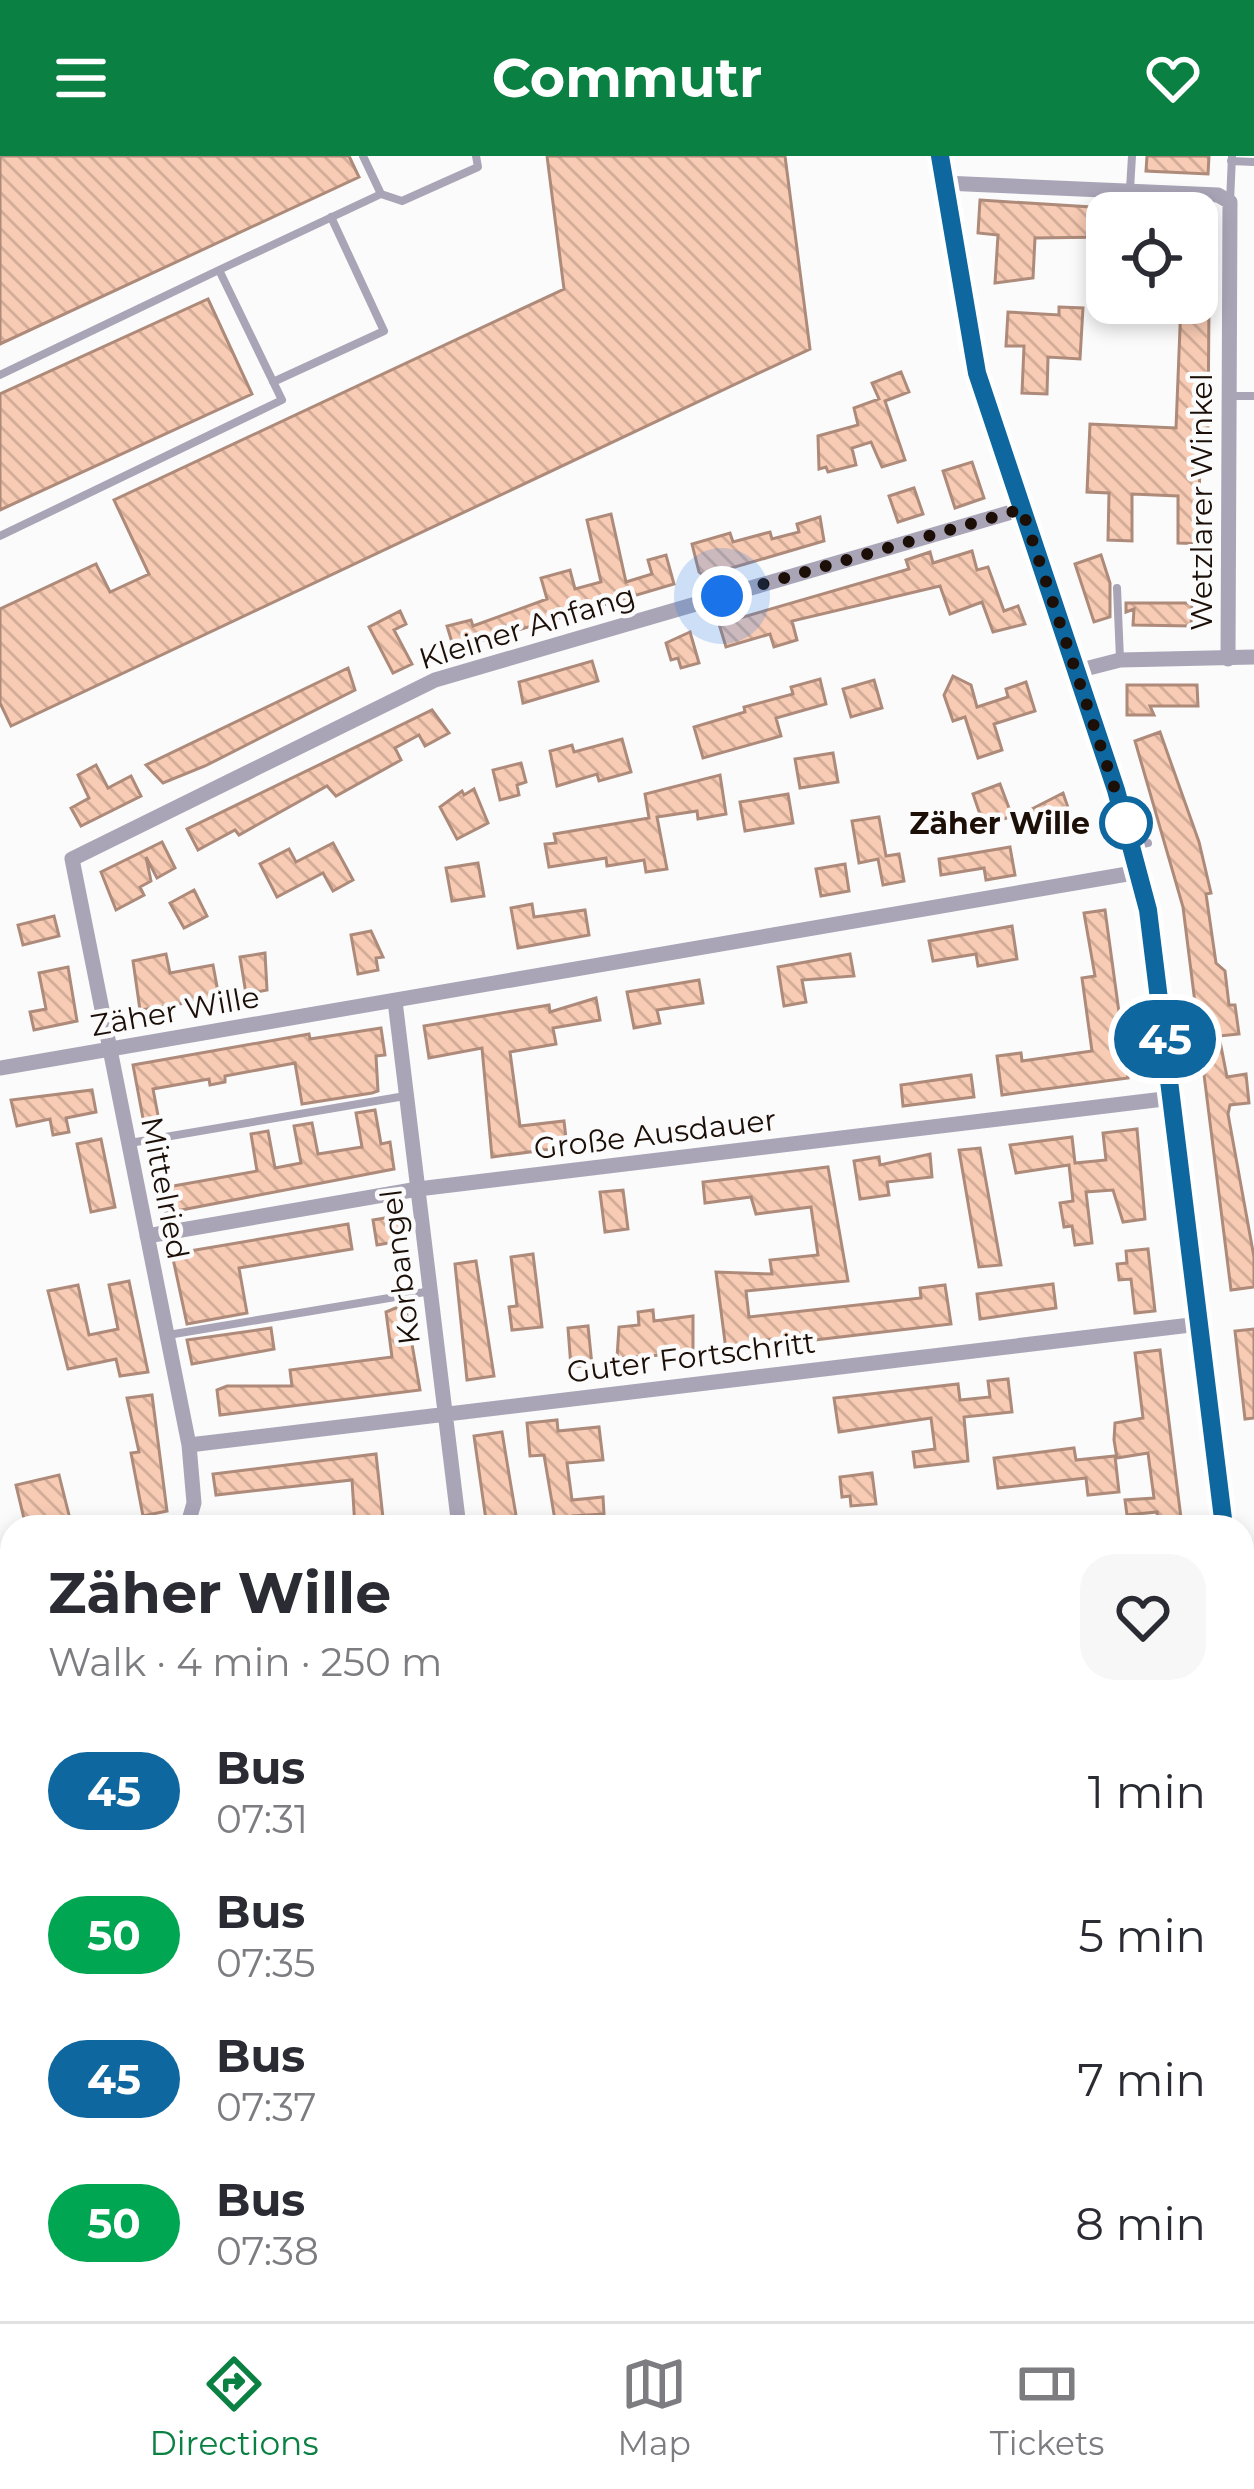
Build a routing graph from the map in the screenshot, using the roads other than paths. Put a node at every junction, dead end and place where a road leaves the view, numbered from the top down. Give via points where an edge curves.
1 (363, 156) edge
2 (476, 156) edge
3 (940, 156) edge
4 (1132, 156) edge
5 (1232, 158) edge
6 (1254, 162) edge
7 (944, 183) junction
8 (1130, 191) junction
9 (381, 194) junction
10 (1230, 202) junction
11 (331, 217) junction
12 (219, 270) junction
13 (0, 375) edge
14 (273, 382) junction
15 (1228, 396) junction
16 (1254, 396) edge
17 (1022, 509) junction
18 (0, 536) edge
19 (1117, 588) dead end
20 (1254, 657) edge
21 (1228, 658) junction
22 (1120, 660) junction
23 (1077, 670) junction
24 (72, 859) joint
25 (1139, 872) junction
26 (395, 1000) junction
27 (110, 1050) junction
28 (0, 1068) edge
29 (407, 1096) junction
30 (1172, 1098) junction
31 (128, 1143) junction
32 (418, 1189) junction
33 (146, 1236) junction
34 (430, 1292) junction
35 (1199, 1324) junction
36 (167, 1335) junction
37 (446, 1414) junction
38 (189, 1444) junction
39 (191, 1515) edge
40 (458, 1515) edge
41 (1223, 1515) edge

1 - 9 lane
2 - 9 lane via 478,167 402,201
3 - 7 street
4 - 8 lane
5 - 6 lane
5 - 10 lane
7 - 8 street
7 - 17 street via 969,340
8 - 10 street
9 - 11 lane
10 - 15 street, Wetzlarer Winkel
11 - 12 lane
11 - 14 lane via 384,331
12 - 13 lane
12 - 14 lane
14 - 18 lane via 282,400
15 - 16 lane
15 - 21 street, Wetzlarer Winkel
17 - 23 street
17 - 24 street, Kleiner Anfang via 435,680
19 - 22 lane
20 - 21 street
21 - 22 street
22 - 23 street
23 - 25 street via 1140,845
24 - 27 street, Mittelried
25 - 26 street, Zäher Wille
25 - 30 street via 1156,909
26 - 27 street, Zäher Wille
26 - 29 street, Korbangel
27 - 28 street, Zäher Wille
27 - 31 street, Mittelried
29 - 31 lane
29 - 32 street, Korbangel
30 - 32 street, Große Ausdauer
30 - 35 street via 1184,1142
31 - 33 street, Mittelried
32 - 33 street, Große Ausdauer
32 - 34 street, Korbangel
33 - 36 street, Mittelried
34 - 36 lane
34 - 37 street, Korbangel
35 - 37 street, Guter Fortschritt
35 - 41 street via 1212,1369
36 - 38 street, Mittelried
37 - 38 street, Guter Fortschritt
37 - 40 street, Korbangel
38 - 39 street, Mittelried

